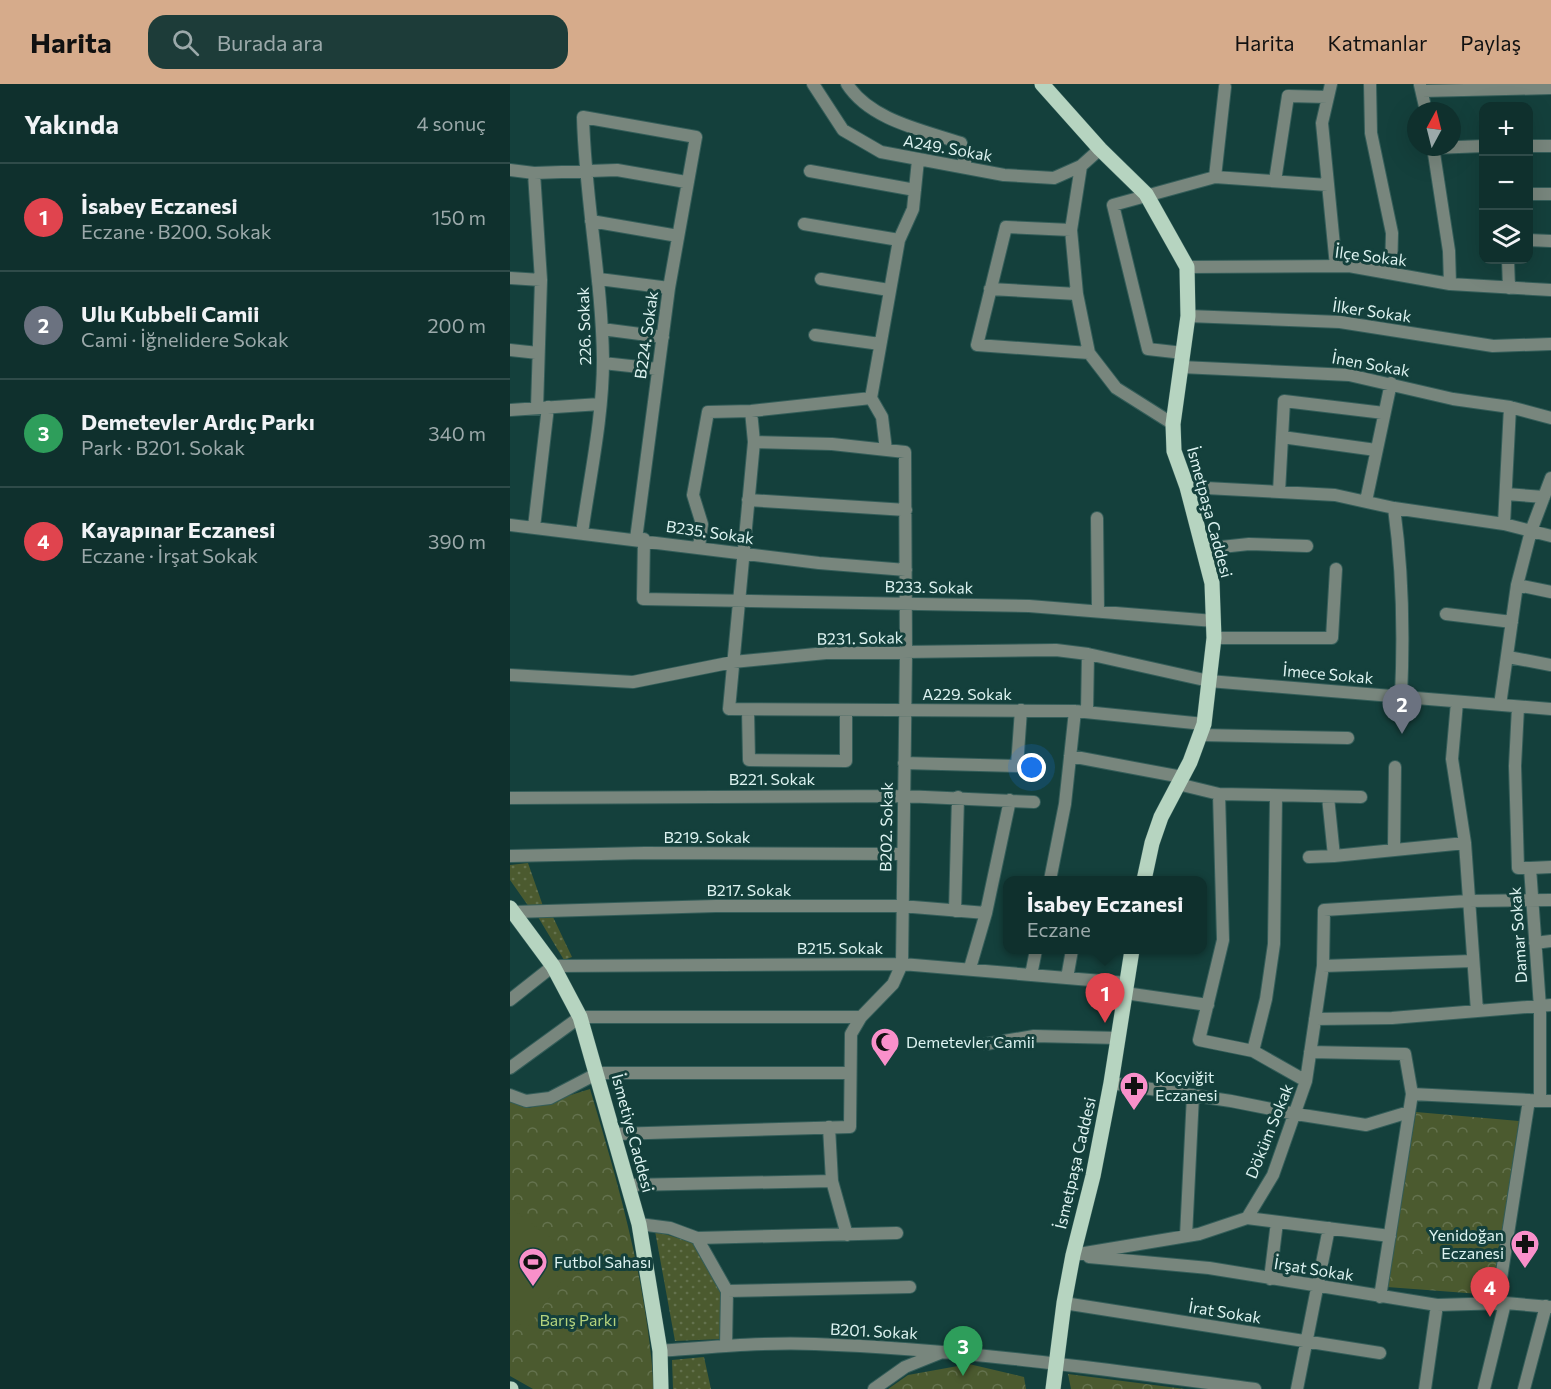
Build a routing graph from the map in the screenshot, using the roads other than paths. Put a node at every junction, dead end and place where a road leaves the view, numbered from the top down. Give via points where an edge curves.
1 (813, 84) edge
2 (848, 84) edge
3 (1331, 84) edge
4 (1370, 84) edge
5 (1046, 85) edge
6 (1225, 87) dead end
7 (1421, 87) edge
8 (1551, 88) edge
9 (1328, 97) junction
10 (1424, 102) edge
11 (696, 136) joint
12 (1533, 146) edge
13 (1551, 146) edge
14 (1461, 148) edge
15 (1479, 148) edge
16 (1100, 149) junction
17 (1434, 156) edge
18 (918, 160) junction
19 (1081, 166) junction
20 (966, 167) junction
21 (510, 170) edge
22 (584, 170) junction
23 (810, 171) dead end
24 (534, 173) junction
25 (1215, 177) junction
26 (1275, 181) junction
27 (686, 182) junction
28 (1328, 185) junction
29 (915, 190) junction
30 (1146, 194) junction
31 (1533, 194) edge
32 (1551, 194) edge
33 (591, 221) junction
34 (804, 224) dead end
35 (1071, 230) junction
36 (678, 236) junction
37 (899, 240) junction
38 (1533, 240) edge
39 (1551, 241) edge
40 (1508, 264) edge
41 (1336, 266) junction
42 (1187, 267) junction
43 (1391, 273) junction
44 (510, 278) edge
45 (599, 279) junction
46 (821, 279) dead end
47 (541, 280) junction
48 (1450, 284) junction
49 (669, 288) junction
50 (1509, 288) junction
51 (990, 289) junction
52 (889, 290) junction
53 (1551, 290) edge
54 (1077, 294) junction
55 (1188, 316) junction
56 (602, 328) junction
57 (815, 335) dead end
58 (663, 337) junction
59 (880, 344) junction
60 (1551, 344) edge
61 (510, 350) edge
62 (538, 353) junction
63 (1089, 353) junction
64 (1182, 360) junction
65 (603, 363) junction
66 (658, 369) junction
67 (1390, 383) junction
68 (871, 398) junction
69 (600, 404) junction
70 (1510, 407) junction
71 (542, 408) junction
72 (510, 410) edge
73 (751, 411) junction
74 (1384, 413) junction
75 (1551, 418) edge
76 (1173, 424) junction
77 (1282, 437) junction
78 (753, 442) junction
79 (886, 450) junction
80 (1376, 450) junction
81 (1551, 478) edge
82 (1186, 487) junction
83 (1279, 492) junction
84 (1506, 494) junction
85 (1544, 498) junction
86 (748, 500) junction
87 (1366, 501) junction
88 (1394, 508) junction
89 (906, 510) junction
90 (1097, 518) dead end
91 (1504, 524) junction
92 (510, 525) edge
93 (534, 527) junction
94 (1532, 531) junction
95 (582, 533) junction
96 (1551, 536) edge
97 (640, 539) junction
98 (1307, 546) dead end
99 (699, 547) junction
100 (1203, 549) junction
101 (742, 553) junction
102 (1336, 569) dead end
103 (906, 570) junction
104 (1517, 585) junction
105 (1551, 592) edge
106 (644, 599) joint
107 (737, 602) junction
108 (906, 603) junction
109 (1098, 611) junction
110 (1446, 614) dead end
111 (1214, 621) junction
112 (1512, 622) junction
113 (1214, 638) junction
114 (906, 654) junction
115 (1088, 654) junction
116 (1508, 657) junction
117 (733, 662) junction
118 (1551, 665) edge
119 (510, 675) edge
120 (1209, 681) junction
121 (1401, 697) junction
122 (1457, 702) junction
123 (1500, 705) junction
124 (1518, 707) junction
125 (748, 710) junction
126 (846, 710) junction
127 (1021, 710) junction
128 (1551, 710) edge
129 (904, 711) junction
130 (1081, 712) junction
131 (1202, 730) junction
132 (1348, 738) dead end
133 (1070, 756) junction
134 (904, 763) junction
135 (1395, 767) dead end
136 (1180, 781) junction
137 (1219, 794) junction
138 (903, 795) junction
139 (958, 797) junction
140 (1276, 797) junction
141 (1361, 797) dead end
142 (510, 798) edge
143 (1328, 798) junction
144 (1010, 800) junction
145 (1034, 802) dead end
146 (1465, 843) junction
147 (1394, 848) junction
148 (903, 854) junction
149 (510, 856) edge
150 (1334, 856) junction
151 (1309, 857) dead end
152 (1551, 867) edge
153 (1530, 868) junction
154 (1051, 876) edge
155 (1145, 876) edge
156 (1531, 899) junction
157 (1551, 900) edge
158 (1468, 901) junction
159 (901, 906) junction
160 (512, 910) edge
161 (955, 911) junction
162 (986, 913) junction
163 (1551, 941) edge
164 (1535, 942) junction
165 (1035, 954) edge
166 (1071, 954) edge
167 (1131, 954) edge
168 (1472, 961) junction
169 (902, 964) junction
170 (553, 966) junction
171 (1323, 966) junction
172 (970, 968) junction
173 (1031, 975) junction
174 (1067, 978) junction
175 (1125, 988) junction
176 (510, 1000) edge
177 (1208, 1005) junction
178 (1546, 1006) edge
179 (1477, 1011) junction
180 (580, 1017) junction
181 (861, 1017) junction
182 (1315, 1018) junction
183 (1546, 1034) edge
184 (1119, 1038) junction
185 (986, 1044) dead end
186 (1253, 1051) junction
187 (1310, 1052) junction
188 (510, 1068) edge
189 (598, 1073) junction
190 (849, 1073) junction
191 (1306, 1081) junction
192 (1111, 1083) junction
193 (1412, 1094) junction
194 (510, 1095) edge
195 (1193, 1095) junction
196 (1540, 1100) edge
197 (1409, 1112) junction
198 (1296, 1114) junction
199 (829, 1127) junction
200 (615, 1134) junction
201 (832, 1182) junction
202 (629, 1185) junction
203 (1247, 1218) junction
204 (1278, 1222) junction
205 (639, 1224) junction
206 (1329, 1228) junction
207 (897, 1233) dead end
208 (847, 1235) junction
209 (1186, 1236) junction
210 (1390, 1236) junction
211 (697, 1238) junction
212 (1072, 1255) junction
213 (1270, 1279) junction
214 (1317, 1286) junction
215 (910, 1287) dead end
216 (727, 1291) junction
217 (1380, 1297) junction
218 (1064, 1303) junction
219 (1501, 1303) junction
220 (1437, 1305) junction
221 (1548, 1307) edge
222 (1307, 1342) junction
223 (726, 1346) junction
224 (660, 1351) junction
225 (944, 1351) junction
226 (1380, 1353) dead end
227 (1056, 1363) junction
228 (1054, 1387) edge
229 (660, 1389) edge
230 (874, 1389) edge
231 (1255, 1389) edge
232 (1297, 1389) edge
233 (1425, 1389) edge
234 (1484, 1389) edge
235 (1524, 1389) edge

1 - 18 street, A249. Sokak via 843,130 881,152
2 - 20 street via 855,96 898,122 960,143
3 - 9 street
4 - 43 street via 1371,133 1392,233
5 - 16 main road, İsmetpaşa Caddesi
6 - 25 street
7 - 8 street
7 - 10 street
9 - 26 street via 1288,96
9 - 28 street via 1322,123
11 - 22 street, 226. Sokak via 583,117
11 - 27 street, B224. Sokak
12 - 13 street
14 - 15 street
16 - 19 street, A249. Sokak
16 - 30 main road, İsmetpaşa Caddesi
17 - 48 street via 1449,250
18 - 20 street, A249. Sokak
18 - 29 street
19 - 20 street, A249. Sokak via 1054,178 1004,175
19 - 35 street
21 - 24 street
22 - 24 street
22 - 27 street via 616,170
22 - 33 street, 226. Sokak
23 - 29 street
24 - 47 street
25 - 26 street
25 - 30 street
26 - 28 street
27 - 36 street, B224. Sokak
28 - 41 street
29 - 37 street via 913,209
30 - 42 main road, İsmetpaşa Caddesi
30 - 64 street, İnen Sokak via 1113,205 1148,348
31 - 32 street
33 - 36 street
33 - 45 street, 226. Sokak
34 - 37 street
35 - 51 street via 1006,227
35 - 54 street
36 - 49 street, B224. Sokak
37 - 52 street
38 - 39 street
40 - 50 street
41 - 42 street, İlçe Sokak
41 - 43 street, İlçe Sokak
42 - 55 main road, İsmetpaşa Caddesi
43 - 48 street, İlçe Sokak
44 - 47 street
45 - 49 street
45 - 56 street, 226. Sokak
46 - 52 street
47 - 62 street
48 - 50 street, İlçe Sokak
49 - 58 street, B224. Sokak
50 - 53 street, İlçe Sokak
51 - 54 street
51 - 63 street via 977,345
52 - 59 street
54 - 63 street
55 - 60 street, İlker Sokak via 1340,322 1493,345
55 - 64 main road, İsmetpaşa Caddesi
56 - 58 street
56 - 65 street, 226. Sokak
57 - 59 street
58 - 66 street, B224. Sokak
59 - 68 street
61 - 62 street
62 - 71 street
63 - 76 street via 1116,388
64 - 67 street, İnen Sokak
64 - 76 main road, İsmetpaşa Caddesi
65 - 66 street
65 - 69 street, 226. Sokak
66 - 97 street, B224. Sokak
67 - 70 street, İnen Sokak via 1453,399
67 - 74 street
68 - 73 street
68 - 79 street via 882,417
69 - 71 street
69 - 95 street, 226. Sokak
70 - 75 street, İnen Sokak
70 - 84 street
71 - 72 street
71 - 93 street
73 - 78 street
73 - 99 street via 708,412 693,495 702,524
74 - 77 street via 1284,401
74 - 80 street
76 - 82 main road, İsmetpaşa Caddesi via 1174,452
77 - 80 street
77 - 83 street
78 - 79 street
78 - 86 street
79 - 89 street, B202. Sokak via 905,452
80 - 87 street
81 - 85 street
82 - 83 street
82 - 100 main road, İsmetpaşa Caddesi
83 - 87 street
84 - 85 street
84 - 91 street
85 - 94 street
86 - 89 street
86 - 101 street
87 - 88 street
88 - 91 street
88 - 121 street via 1402,572
89 - 103 street, B202. Sokak
90 - 109 street
91 - 94 street
92 - 93 street, B235. Sokak
93 - 95 street, B235. Sokak
94 - 96 street
94 - 104 street
95 - 97 street, B235. Sokak
97 - 99 street, B235. Sokak
97 - 106 street, B224. Sokak
98 - 100 street via 1249,544
99 - 101 street, B235. Sokak
100 - 111 main road, İsmetpaşa Caddesi via 1212,583
101 - 103 street, B235. Sokak
101 - 107 street
102 - 113 street via 1332,638
103 - 108 street, B202. Sokak
104 - 105 street
104 - 112 street
106 - 107 street, B233. Sokak
107 - 108 street, B233. Sokak
107 - 117 street
108 - 109 street, B233. Sokak
108 - 114 street, B202. Sokak
109 - 111 street, B233. Sokak
110 - 112 street
111 - 113 main road, İsmetpaşa Caddesi
112 - 116 street
113 - 120 main road, İsmetpaşa Caddesi
114 - 115 street, B231. Sokak via 1056,650
114 - 117 street, B231. Sokak via 826,653
114 - 129 street, B202. Sokak
115 - 120 street, B231. Sokak
115 - 130 street
116 - 118 street
116 - 123 street
117 - 119 street, B231. Sokak via 633,682
117 - 125 street, A229. Sokak via 729,709
120 - 121 street, İmece Sokak
120 - 131 main road, İsmetpaşa Caddesi
121 - 122 street, İmece Sokak
122 - 123 street, İmece Sokak
122 - 146 street via 1452,759
123 - 124 street, İmece Sokak
124 - 128 street, İmece Sokak
124 - 153 street, Damar Sokak via 1518,868
125 - 126 street, A229. Sokak
125 - 126 street via 749,759 846,761
126 - 129 street, A229. Sokak
127 - 129 street, A229. Sokak
127 - 130 street, A229. Sokak
127 - 134 street via 1017,766
129 - 134 street, B202. Sokak
130 - 131 street, A229. Sokak
130 - 133 street
131 - 132 street, A229. Sokak
131 - 136 main road, İsmetpaşa Caddesi
133 - 136 street
133 - 154 street
134 - 138 street, B202. Sokak
135 - 147 street
136 - 137 street
136 - 155 main road, İsmetpaşa Caddesi via 1161,817
137 - 140 street
137 - 177 street via 1223,940
138 - 139 street, B221. Sokak
138 - 142 street, B221. Sokak
138 - 148 street, B202. Sokak
139 - 144 street, B221. Sokak
139 - 161 street
140 - 143 street
140 - 186 street via 1274,944
141 - 143 street
143 - 150 street
144 - 145 street, B221. Sokak
144 - 162 street
146 - 147 street
146 - 158 street
147 - 150 street
148 - 149 street, B219. Sokak
148 - 159 street, B202. Sokak
150 - 151 street
152 - 153 street
153 - 156 street, Damar Sokak
156 - 157 street
156 - 158 street
156 - 164 street, Damar Sokak
158 - 168 street
158 - 171 street, Döküm Sokak via 1324,910
159 - 160 street, B217. Sokak
159 - 161 street, B217. Sokak
159 - 169 street, B202. Sokak
160 - 170 main road, İsmetiye Caddesi
161 - 162 street, B217. Sokak
162 - 172 street
163 - 164 street
164 - 178 street, Damar Sokak
165 - 173 street
166 - 174 street
167 - 175 main road, İsmetpaşa Caddesi
168 - 171 street
168 - 179 street
169 - 170 street, B215. Sokak
169 - 172 street, B215. Sokak
169 - 181 street via 893,984
170 - 176 street
170 - 180 main road, İsmetiye Caddesi
171 - 182 street, Döküm Sokak
172 - 173 street, B215. Sokak
173 - 174 street, B215. Sokak
174 - 175 street, B215. Sokak
175 - 177 street, B215. Sokak
175 - 184 main road, İsmetpaşa Caddesi
177 - 186 street via 1199,1040
178 - 179 street
178 - 183 street, Damar Sokak
179 - 182 street via 1392,1018
180 - 181 street
180 - 188 street
180 - 189 main road, İsmetiye Caddesi
181 - 190 street via 851,1034
182 - 187 street, Döküm Sokak
183 - 196 street, Damar Sokak
184 - 185 street via 1034,1036
184 - 192 main road, İsmetpaşa Caddesi
186 - 191 street
187 - 191 street, Döküm Sokak
187 - 193 street via 1405,1054
189 - 190 street
189 - 194 street via 550,1098 526,1101
189 - 200 main road, İsmetiye Caddesi
190 - 199 street via 850,1127
191 - 198 street, Döküm Sokak
192 - 195 street
192 - 212 main road, İsmetpaşa Caddesi via 1094,1176
193 - 196 street
193 - 197 street
195 - 198 street
195 - 209 street
196 - 219 street, Damar Sokak
197 - 198 street via 1366,1125
197 - 210 street
198 - 203 street, Döküm Sokak via 1273,1175
199 - 200 street
199 - 201 street
200 - 202 main road, İsmetiye Caddesi
201 - 202 street
201 - 208 street
202 - 205 main road, İsmetiye Caddesi
203 - 204 street
203 - 209 street
204 - 206 street
204 - 213 street
205 - 211 street via 670,1228
205 - 224 main road, İsmetiye Caddesi
206 - 210 street
206 - 214 street
207 - 208 street
208 - 211 street
209 - 212 street
210 - 217 street
211 - 216 street
212 - 213 street, İrşat Sokak via 1209,1268
212 - 218 main road, İsmetpaşa Caddesi
213 - 214 street, İrşat Sokak
214 - 217 street, İrşat Sokak
214 - 222 street
215 - 216 street
216 - 223 street
217 - 220 street, İrşat Sokak
218 - 222 street, İrat Sokak
218 - 227 main road, İsmetpaşa Caddesi
219 - 220 street, İrşat Sokak
219 - 221 street, İrşat Sokak
219 - 234 street, Damar Sokak
220 - 233 street
221 - 235 street
222 - 226 street, İrat Sokak
222 - 232 street
223 - 224 street, B201. Sokak
223 - 225 street, B201. Sokak via 813,1344
224 - 229 main road, İsmetiye Caddesi
225 - 227 street, B201. Sokak
225 - 230 street via 905,1367
227 - 228 main road, İsmetpaşa Caddesi
227 - 231 street, B201. Sokak

